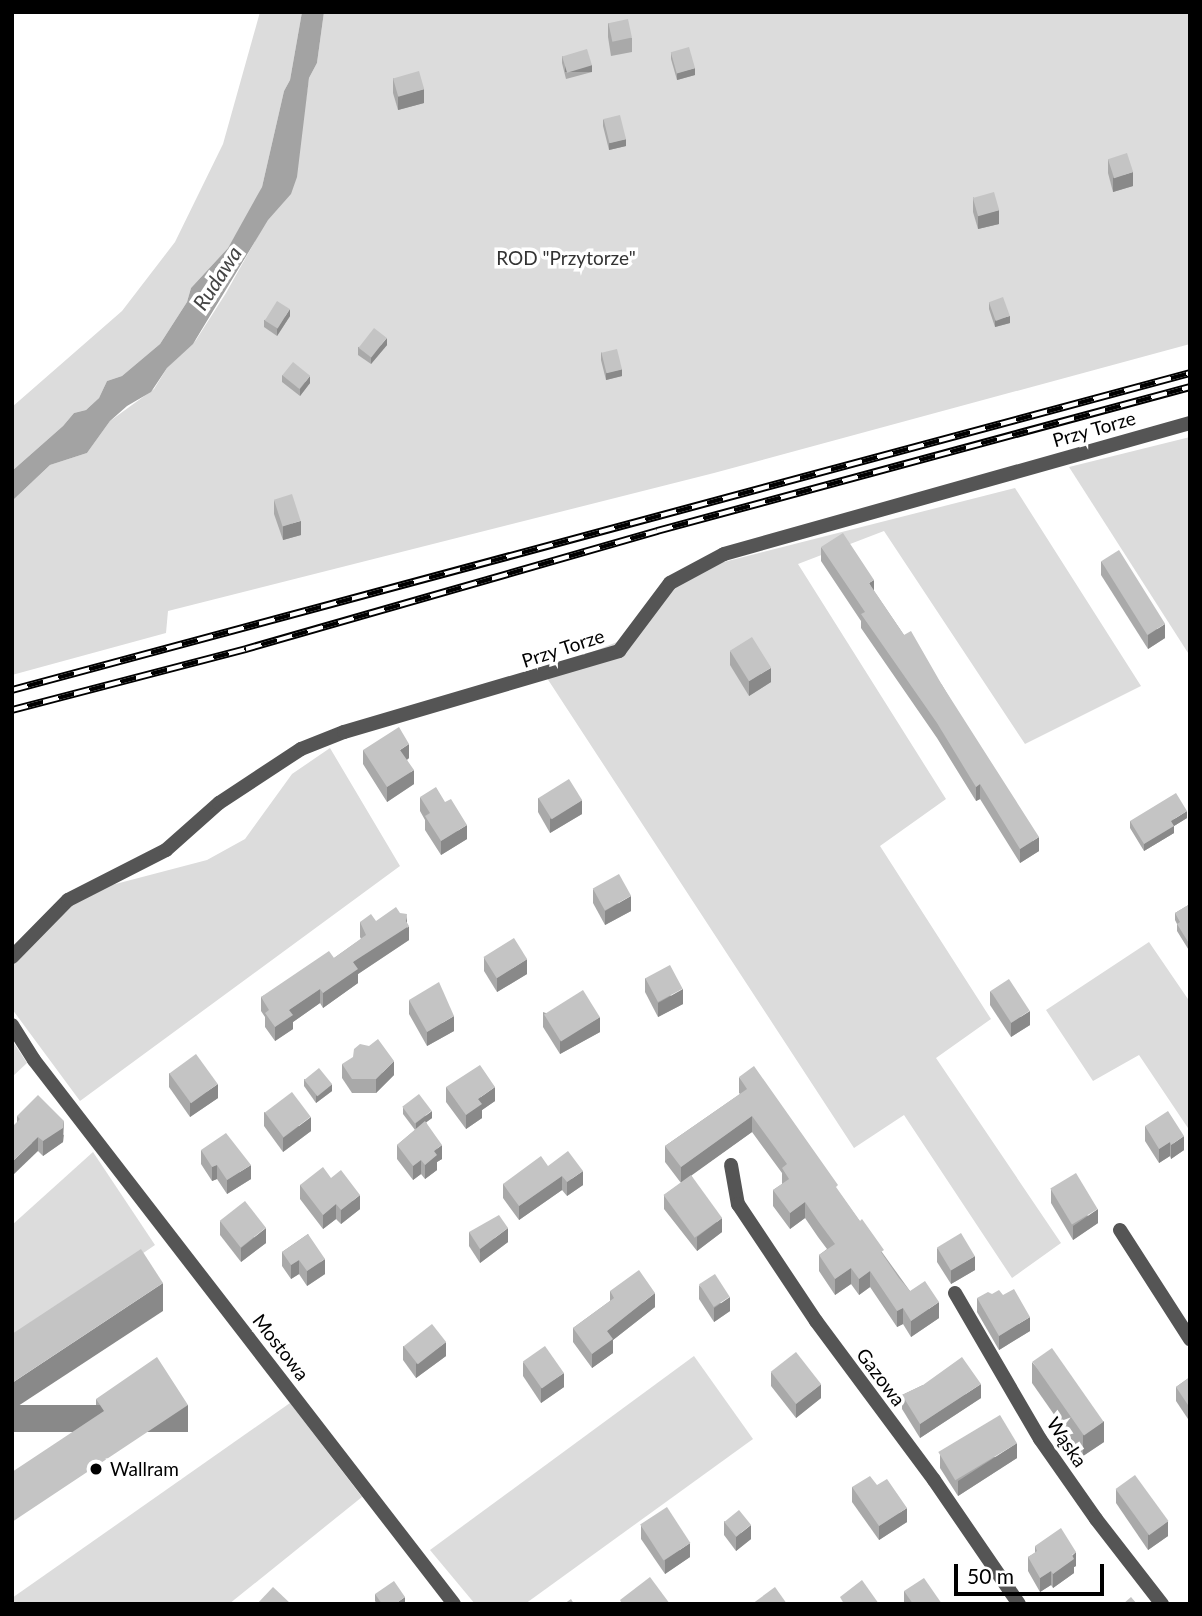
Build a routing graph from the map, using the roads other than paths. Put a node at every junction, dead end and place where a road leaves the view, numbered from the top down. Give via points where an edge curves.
1 (1190, 423) edge
2 (12, 957) edge
3 (12, 1025) edge
4 (732, 1165) dead end
5 (1120, 1230) dead end
6 (955, 1293) dead end
7 (1190, 1339) edge
8 (454, 1604) edge
9 (1019, 1604) edge
10 (1161, 1604) edge

1 - 2 street, Przy Torze via 724,554 670,583 619,651 301,749 219,803 166,850 68,900
3 - 8 street, Mostowa via 34,1060
4 - 9 street, Gazowa via 738,1204
5 - 7 street
6 - 10 street, Wąska via 1040,1439

